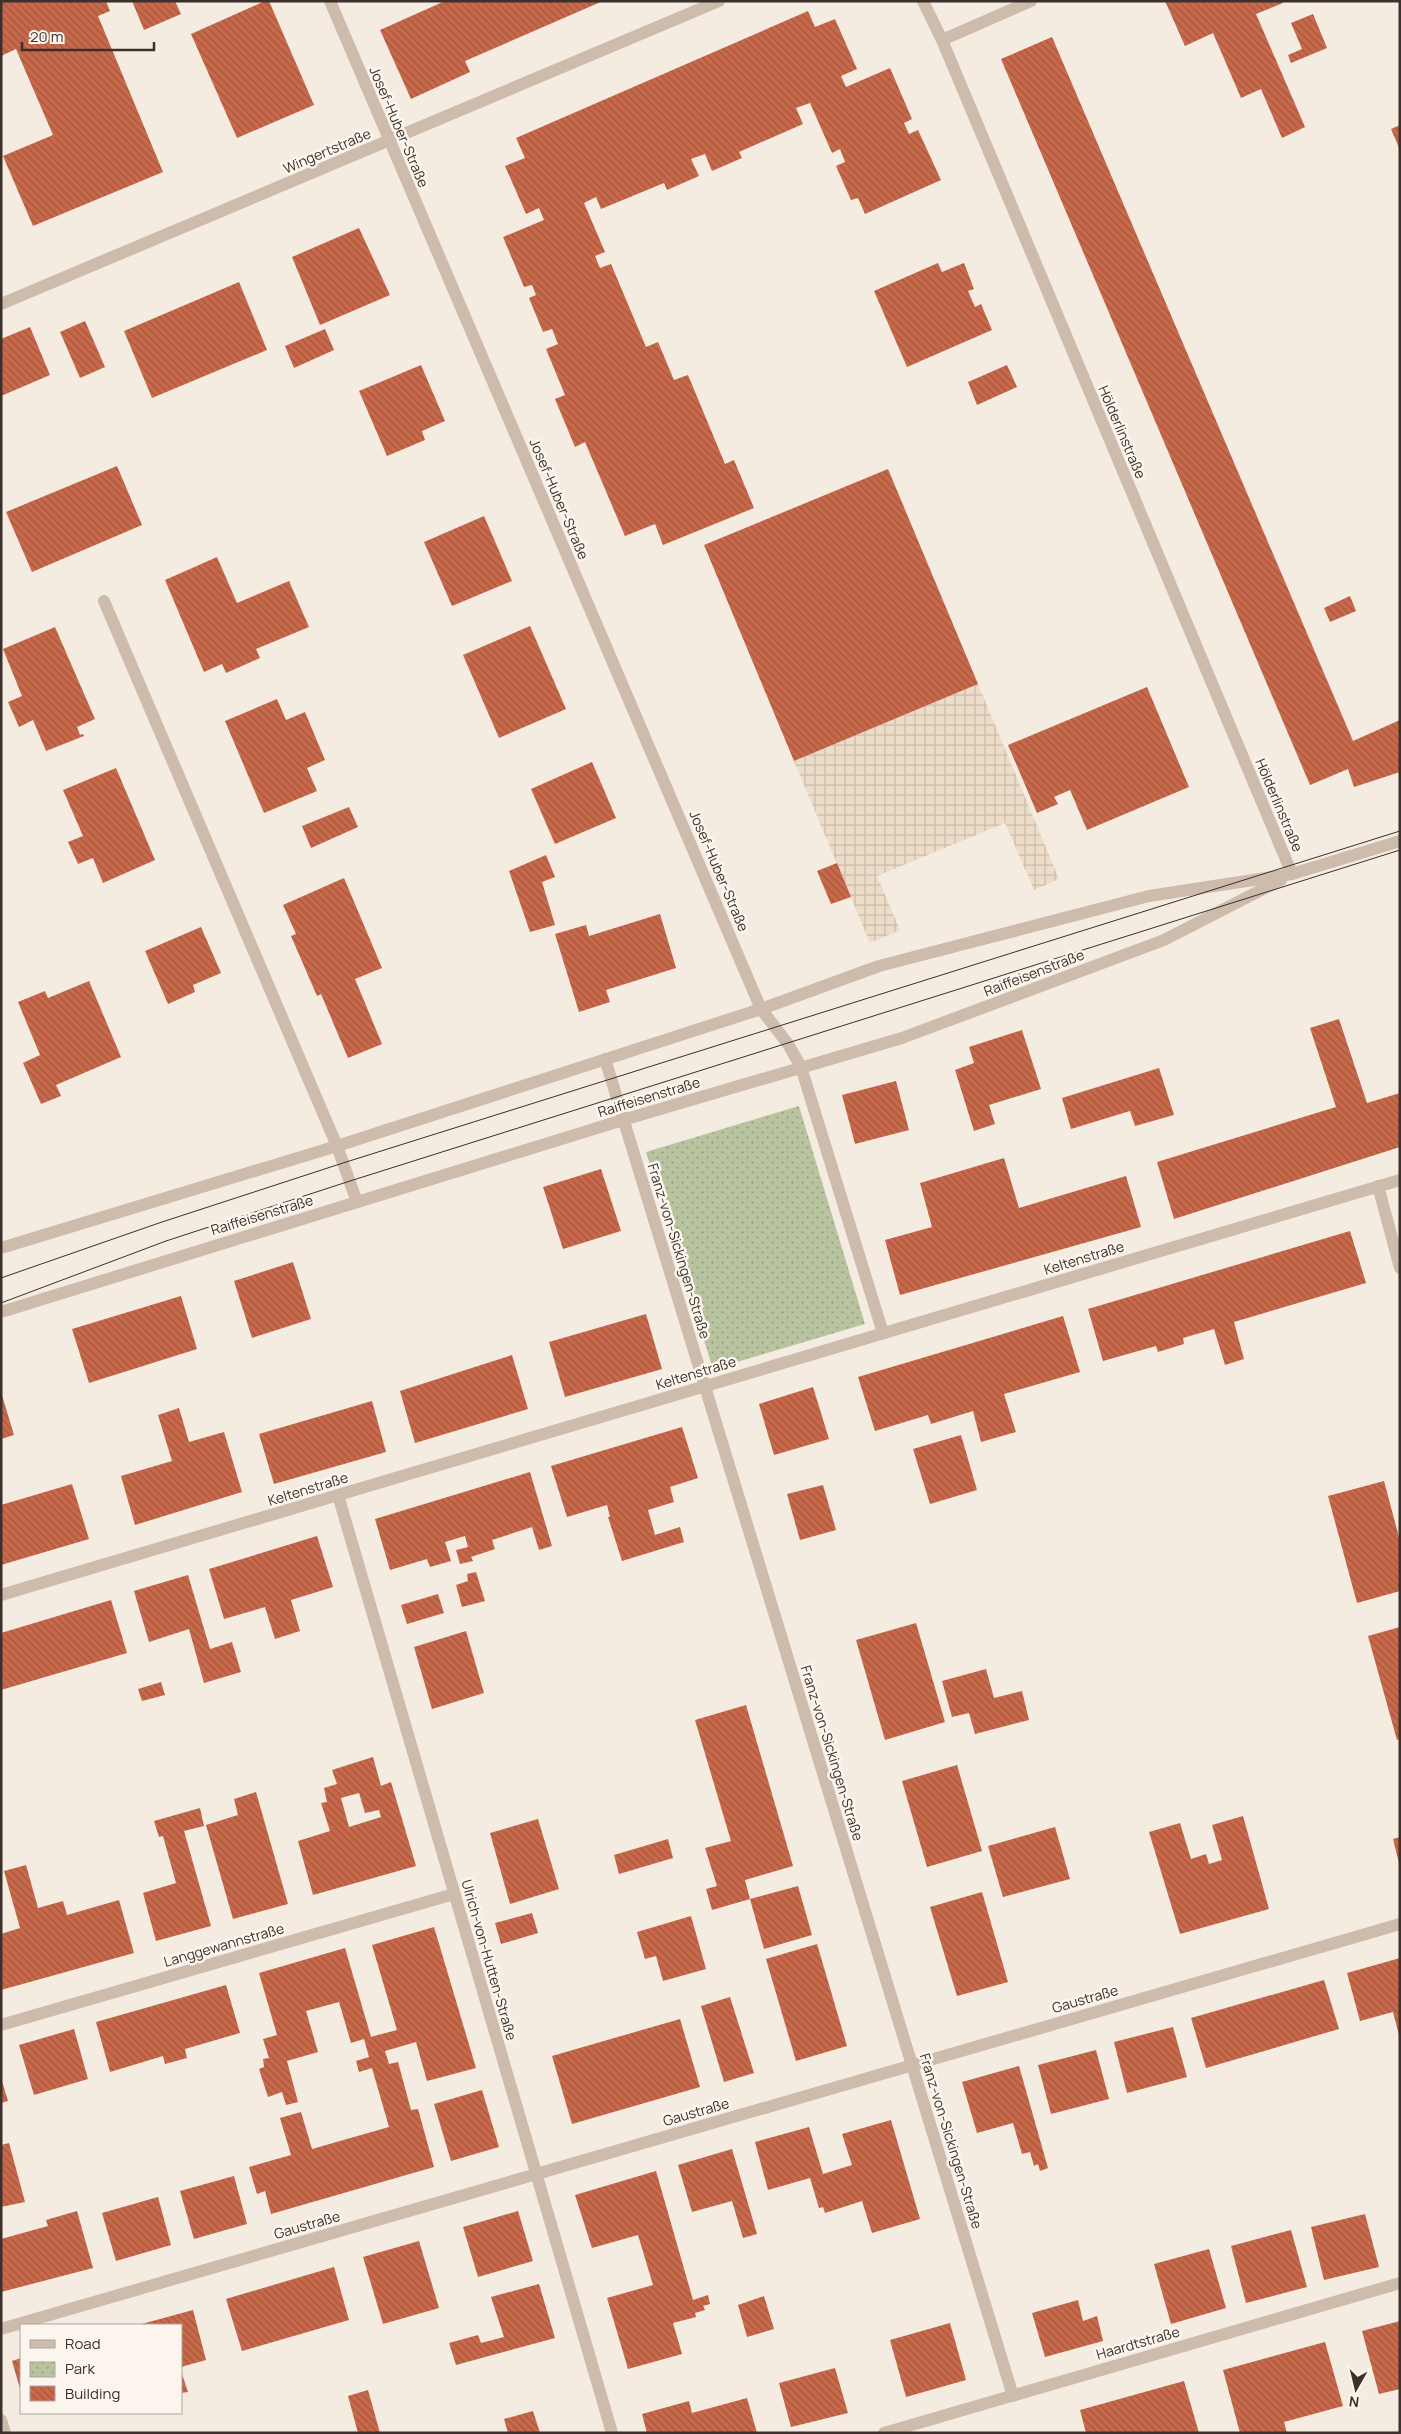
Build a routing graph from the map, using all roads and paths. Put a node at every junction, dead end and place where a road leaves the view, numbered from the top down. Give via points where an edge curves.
1 (330, 1) edge
2 (719, 1) edge
3 (923, 1) edge
4 (1031, 1) edge
5 (942, 40) junction
6 (389, 141) junction
7 (1, 304) edge
8 (104, 601) dead end
9 (1400, 841) edge
10 (1292, 874) junction
11 (761, 1009) junction
12 (605, 1059) junction
13 (801, 1067) junction
14 (623, 1120) junction
15 (337, 1146) junction
16 (1400, 1180) edge
17 (1378, 1186) junction
18 (357, 1202) junction
19 (1, 1248) edge
20 (1400, 1268) edge
21 (1, 1312) edge
22 (883, 1333) junction
23 (704, 1386) junction
24 (338, 1496) junction
25 (1, 1595) edge
26 (454, 1894) junction
27 (1400, 1924) edge
28 (1, 2025) edge
29 (912, 2065) junction
30 (536, 2174) junction
31 (1400, 2283) edge
32 (1, 2329) edge
33 (1012, 2396) junction
34 (1, 2420) edge
35 (5, 2433) edge
36 (612, 2433) edge
37 (884, 2433) edge

1 - 6 street, Josef-Huber-Straße
2 - 6 street, Wingertstraße
3 - 5 street, Hölderlinstraße
4 - 5 street
5 - 10 street, Hölderlinstraße
6 - 7 street, Wingertstraße
6 - 11 street, Josef-Huber-Straße
8 - 15 street
9 - 10 street, Raiffeisenstraße
10 - 11 street, Raiffeisenstraße via 1149,896 879,966
10 - 13 street, Raiffeisenstraße via 1164,940 902,1038
11 - 12 street, Raiffeisenstraße
11 - 13 street, Josef-Huber-Straße
12 - 14 street, Franz-von-Sickingen-Straße
12 - 15 street, Raiffeisenstraße
13 - 14 street, Raiffeisenstraße
13 - 22 street, Josef-Huber-Straße
14 - 18 street, Raiffeisenstraße
14 - 23 street, Franz-von-Sickingen-Straße
15 - 18 street
15 - 19 street, Raiffeisenstraße
16 - 17 street, Keltenstraße
17 - 20 street
17 - 22 street, Keltenstraße
18 - 21 street, Raiffeisenstraße
22 - 23 street, Keltenstraße
23 - 24 street, Keltenstraße
23 - 29 street, Franz-von-Sickingen-Straße
24 - 25 street, Keltenstraße
24 - 26 street, Ulrich-von-Hutten-Straße
26 - 28 street, Langgewannstraße
26 - 30 street, Ulrich-von-Hutten-Straße
27 - 29 street, Gaustraße
29 - 30 street, Gaustraße
29 - 33 street, Franz-von-Sickingen-Straße
30 - 32 street, Gaustraße
30 - 36 street, Ulrich-von-Hutten-Straße
31 - 33 street, Haardtstraße
33 - 37 street, Haardtstraße
34 - 35 street

